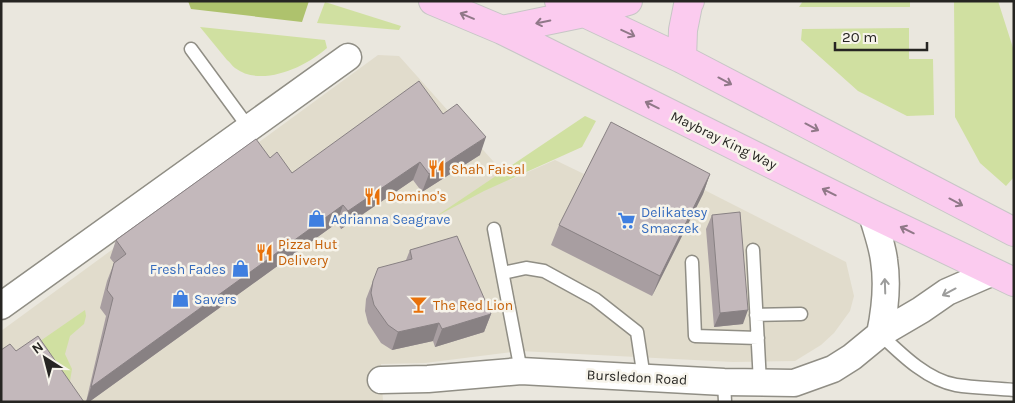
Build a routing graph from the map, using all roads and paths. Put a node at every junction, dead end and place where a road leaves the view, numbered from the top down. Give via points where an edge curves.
1 (433, 1) edge
2 (559, 1) edge
3 (628, 1) edge
4 (690, 1) edge
5 (579, 7) edge
6 (502, 30) junction
7 (191, 49) dead end
8 (348, 57) dead end
9 (682, 58) junction
10 (249, 128) junction
11 (872, 214) junction
12 (494, 229) dead end
13 (1014, 232) edge
14 (753, 250) dead end
15 (692, 262) dead end
16 (503, 273) junction
17 (1003, 277) edge
18 (1, 306) edge
19 (801, 314) dead end
20 (756, 315) junction
21 (880, 334) junction
22 (758, 338) junction
23 (521, 371) junction
24 (644, 378) junction
25 (381, 380) dead end
26 (760, 383) junction
27 (1014, 390) edge
28 (725, 392) edge

6 -> 1 main road, Maybray King Way
2 - 5 main road
3 - 5 main road
4 - 9 main road via 683,30
5 -> 6 main road
5 -> 9 main road
11 -> 6 main road, Maybray King Way
7 - 10 lane
8 - 10 street
9 -> 13 main road
10 - 18 street
17 -> 11 main road, Maybray King Way
21 -> 11 street via 886,293 884,260
12 - 16 lane
14 - 20 lane
15 - 22 lane via 695,336
16 - 23 lane
16 - 24 lane via 526,268 544,271 595,298 637,332
17 -> 21 street, Bursledon Road via 947,292
19 - 20 lane
20 - 22 lane
21 - 26 street, Bursledon Road via 833,369 794,383
21 - 27 lane via 903,356 935,378 955,385
22 - 26 lane
23 - 24 street, Bursledon Road
23 - 25 street, Bursledon Road
24 - 28 street, Bursledon Road
26 - 28 street, Bursledon Road

